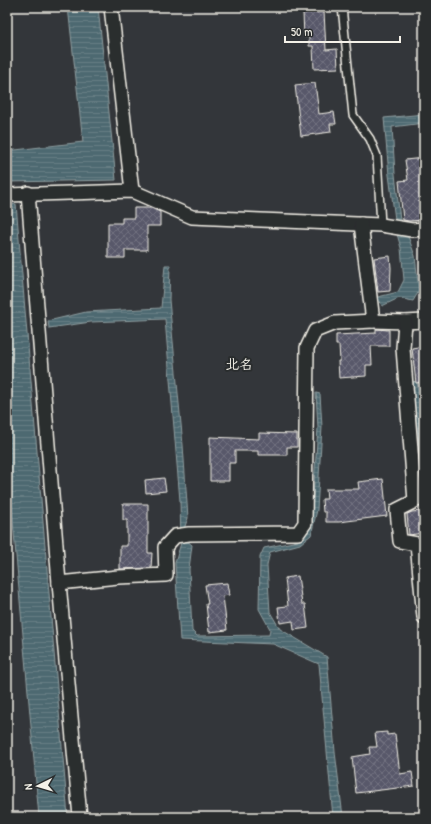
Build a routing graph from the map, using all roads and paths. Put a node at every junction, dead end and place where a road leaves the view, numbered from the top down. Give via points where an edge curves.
1 (111, 7) edge
2 (342, 7) edge
3 (132, 191) junction
4 (28, 193) junction
5 (7, 194) edge
6 (361, 224) junction
7 (387, 226) junction
8 (418, 229) edge
9 (424, 320) edge
10 (373, 321) junction
11 (405, 322) junction
12 (59, 583) junction
13 (424, 617) edge
14 (80, 817) edge

1 - 3 street
2 - 7 lane via 353,115 370,139 377,156
3 - 4 street
3 - 6 street via 192,217
4 - 5 street
4 - 12 street
6 - 7 street
6 - 10 street
7 - 8 street
9 - 11 street
10 - 11 street
10 - 12 street via 335,323 315,331 307,348 305,523 298,533 175,536 165,547 166,575
11 - 13 street via 403,348 415,501 397,510 400,541 417,544
12 - 14 street

